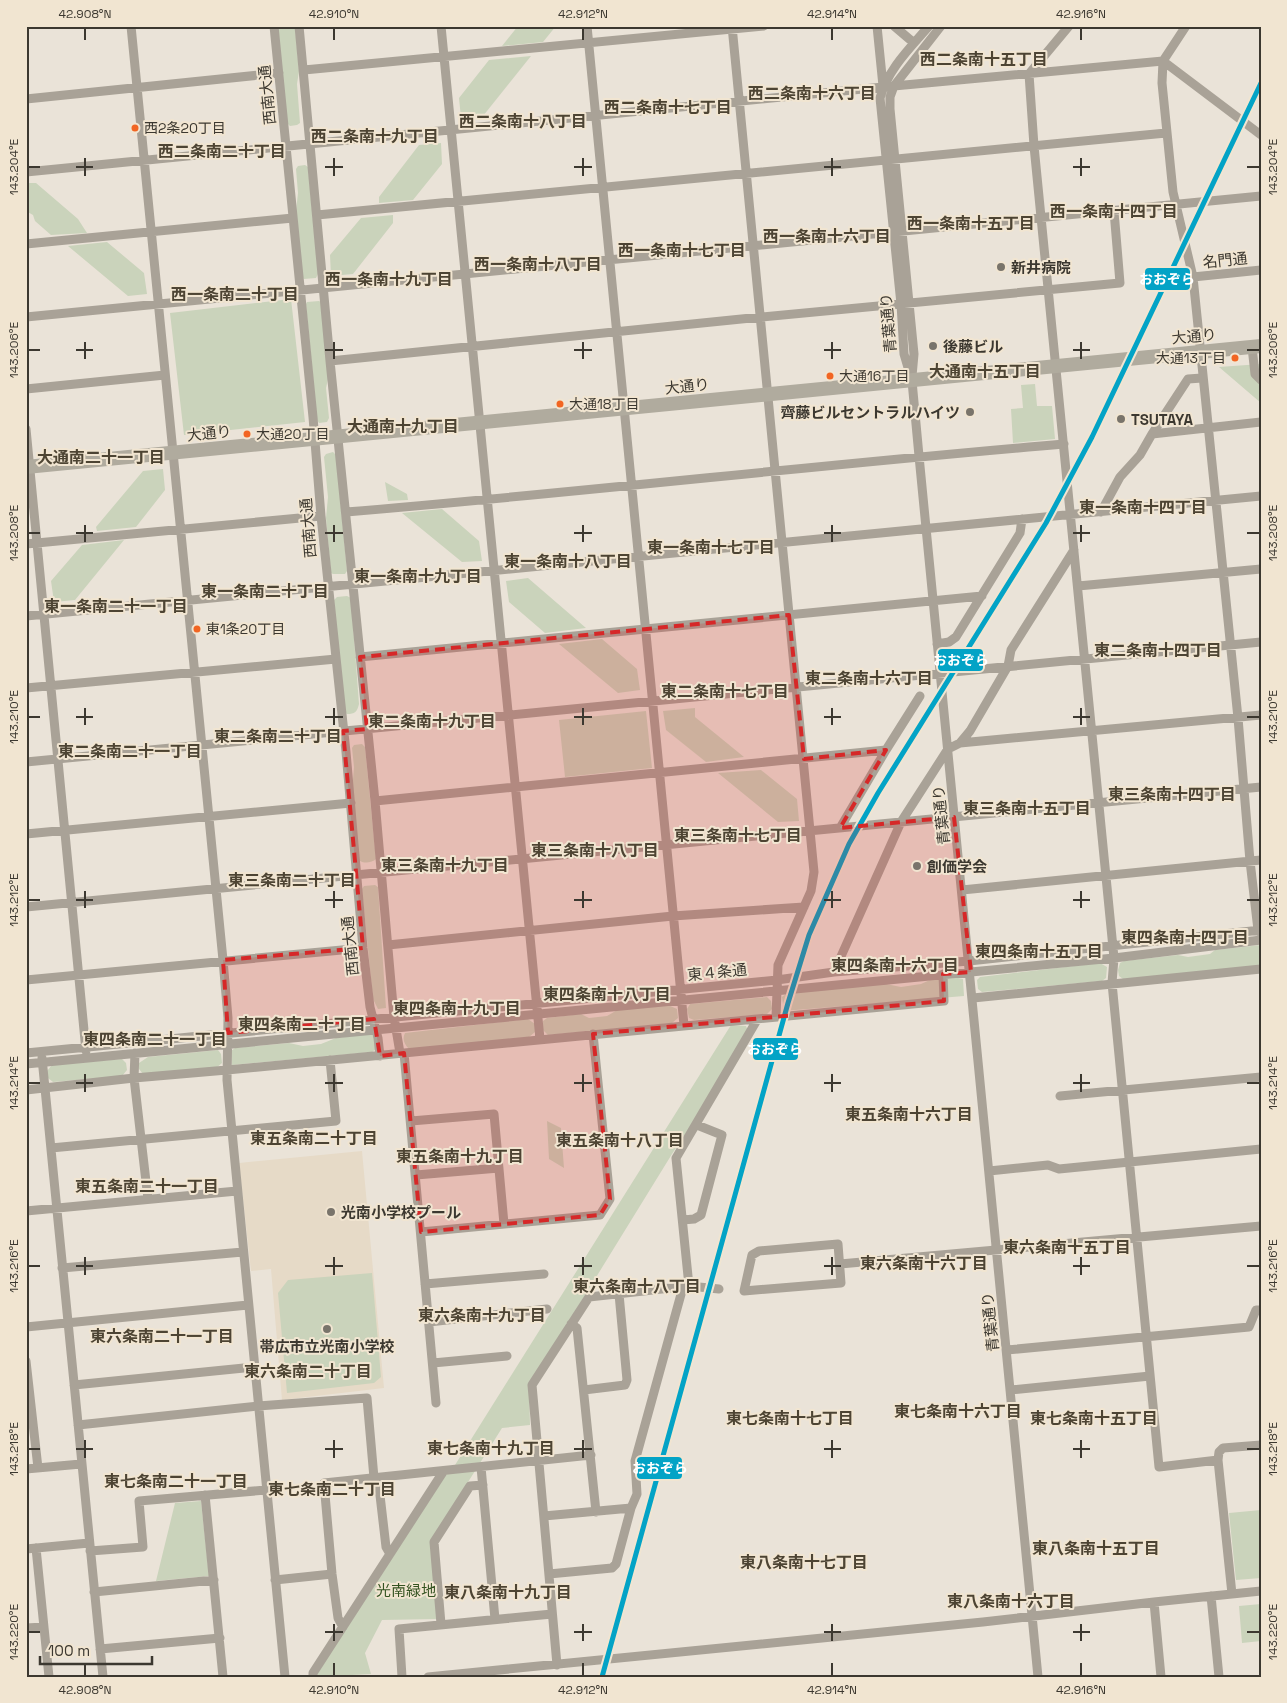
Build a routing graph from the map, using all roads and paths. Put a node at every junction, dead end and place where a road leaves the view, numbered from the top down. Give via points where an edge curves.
1 (131, 26) edge
2 (274, 26) edge
3 (299, 26) edge
4 (441, 26) edge
5 (587, 26) edge
6 (764, 26) edge
7 (877, 26) edge
8 (894, 26) edge
9 (929, 26) edge
10 (940, 26) edge
11 (1069, 26) edge
12 (1186, 26) edge
13 (732, 28) edge
14 (914, 43) junction
15 (588, 44) junction
16 (444, 58) junction
17 (1163, 61) junction
18 (304, 70) junction
19 (279, 73) junction
20 (1030, 74) junction
21 (894, 86) junction
22 (883, 87) junction
23 (138, 88) junction
24 (26, 99) edge
25 (740, 102) junction
26 (595, 116) junction
27 (451, 130) junction
28 (1166, 133) junction
29 (1261, 135) edge
30 (310, 144) junction
31 (286, 146) junction
32 (1034, 146) junction
33 (891, 160) junction
34 (144, 161) junction
35 (26, 172) edge
36 (747, 174) junction
37 (602, 188) junction
38 (1261, 196) edge
39 (458, 202) junction
40 (1175, 205) junction
41 (1114, 210) junction
42 (317, 215) junction
43 (293, 218) junction
44 (1041, 218) junction
45 (151, 232) junction
46 (898, 232) junction
47 (26, 244) edge
48 (754, 246) junction
49 (610, 261) junction
50 (1261, 270) edge
51 (466, 274) junction
52 (1193, 277) junction
53 (324, 288) junction
54 (300, 290) junction
55 (1049, 290) junction
56 (158, 304) junction
57 (905, 304) junction
58 (26, 317) edge
59 (761, 317) junction
60 (616, 332) junction
61 (472, 346) junction
62 (1256, 347) edge
63 (1200, 352) junction
64 (330, 361) junction
65 (1056, 366) junction
66 (165, 375) junction
67 (1202, 378) junction
68 (1261, 380) edge
69 (912, 381) junction
70 (26, 390) edge
71 (768, 394) junction
72 (624, 409) junction
73 (1261, 422) edge
74 (480, 423) junction
75 (1208, 428) junction
76 (26, 429) edge
77 (1152, 434) junction
78 (338, 436) junction
79 (315, 439) junction
80 (1064, 444) junction
81 (173, 453) junction
82 (919, 456) junction
83 (28, 467) edge
84 (776, 470) junction
85 (632, 485) junction
86 (1261, 496) edge
87 (487, 500) junction
88 (1215, 500) junction
89 (346, 512) junction
90 (1101, 512) junction
91 (1071, 514) junction
92 (321, 516) junction
93 (1022, 519) junction
94 (181, 528) junction
95 (926, 528) junction
96 (36, 543) junction
97 (782, 543) junction
98 (26, 544) edge
99 (1074, 550) junction
100 (638, 556) junction
101 (1261, 569) edge
102 (494, 570) junction
103 (1223, 573) junction
104 (353, 584) junction
105 (328, 586) junction
106 (1078, 586) junction
107 (982, 596) junction
108 (187, 600) junction
109 (934, 601) junction
110 (43, 614) junction
111 (789, 615) junction
112 (26, 616) edge
113 (645, 630) junction
114 (1261, 642) edge
115 (501, 643) junction
116 (937, 644) junction
117 (1230, 645) junction
118 (360, 657) junction
119 (336, 659) junction
120 (1085, 660) junction
121 (1008, 666) junction
122 (195, 672) junction
123 (940, 672) junction
124 (51, 686) junction
125 (796, 687) junction
126 (26, 688) edge
127 (920, 696) dead end
128 (653, 701) junction
129 (508, 715) junction
130 (1261, 715) edge
131 (1238, 718) junction
132 (367, 729) junction
133 (343, 731) junction
134 (1092, 731) junction
135 (960, 743) junction
136 (202, 744) junction
137 (948, 749) junction
138 (886, 750) junction
139 (57, 758) junction
140 (804, 758) junction
141 (26, 762) edge
142 (660, 773) junction
143 (515, 786) junction
144 (1261, 787) edge
145 (1244, 788) junction
146 (375, 801) junction
147 (351, 803) junction
148 (1099, 803) junction
149 (208, 816) junction
150 (954, 817) junction
151 (901, 822) junction
152 (840, 828) junction
153 (64, 830) junction
154 (811, 831) junction
155 (26, 834) edge
156 (666, 844) junction
157 (522, 859) junction
158 (1261, 860) edge
159 (1250, 861) junction
160 (381, 873) junction
161 (357, 875) junction
162 (1106, 875) junction
163 (216, 888) junction
164 (962, 890) junction
165 (72, 903) junction
166 (804, 906) junction
167 (26, 907) edge
168 (673, 916) junction
169 (530, 930) junction
170 (1260, 931) edge
171 (1261, 940) edge
172 (388, 944) junction
173 (1113, 947) junction
174 (363, 948) junction
175 (1114, 958) junction
176 (223, 960) junction
177 (969, 961) junction
178 (1261, 969) edge
179 (834, 972) junction
180 (971, 972) junction
181 (942, 974) junction
182 (79, 975) junction
183 (26, 980) edge
184 (778, 980) junction
185 (1112, 984) junction
186 (681, 989) junction
187 (778, 990) junction
188 (973, 998) junction
189 (682, 1000) junction
190 (537, 1003) junction
191 (538, 1014) junction
192 (394, 1017) junction
193 (776, 1017) junction
194 (372, 1019) junction
195 (757, 1020) junction
196 (684, 1025) junction
197 (397, 1027) junction
198 (376, 1030) junction
199 (228, 1033) junction
200 (593, 1034) junction
201 (540, 1039) junction
202 (227, 1045) junction
203 (86, 1047) junction
204 (42, 1052) junction
205 (26, 1053) edge
206 (134, 1053) junction
207 (402, 1053) junction
208 (380, 1056) junction
209 (87, 1058) junction
210 (330, 1060) junction
211 (42, 1062) junction
212 (26, 1064) edge
213 (227, 1070) junction
214 (134, 1078) junction
215 (1261, 1078) edge
216 (45, 1088) junction
217 (26, 1090) edge
218 (1122, 1091) junction
219 (1060, 1096) dead end
220 (410, 1121) junction
221 (697, 1125) junction
222 (232, 1130) junction
223 (141, 1140) junction
224 (52, 1148) junction
225 (1261, 1149) edge
226 (1130, 1162) junction
227 (499, 1168) junction
228 (989, 1171) junction
229 (416, 1175) junction
230 (238, 1191) junction
231 (148, 1200) junction
232 (57, 1208) junction
233 (26, 1211) edge
234 (683, 1220) junction
235 (504, 1224) junction
236 (1261, 1226) edge
237 (421, 1232) junction
238 (1137, 1238) junction
239 (996, 1251) junction
240 (244, 1252) junction
241 (840, 1264) junction
242 (62, 1268) junction
243 (544, 1274) dead end
244 (426, 1284) junction
245 (686, 1286) junction
246 (719, 1289) dead end
247 (620, 1294) junction
248 (248, 1305) junction
249 (547, 1309) dead end
250 (1261, 1310) edge
251 (68, 1322) junction
252 (429, 1322) junction
253 (572, 1324) junction
254 (26, 1327) edge
255 (1147, 1337) junction
256 (1007, 1350) junction
257 (508, 1356) dead end
258 (26, 1361) edge
259 (433, 1363) junction
260 (254, 1367) junction
261 (1150, 1376) junction
262 (74, 1386) junction
263 (584, 1390) junction
264 (1011, 1390) junction
265 (436, 1403) dead end
266 (258, 1406) junction
267 (78, 1425) junction
268 (1261, 1445) edge
269 (591, 1455) junction
270 (1218, 1460) junction
271 (539, 1461) junction
272 (81, 1464) junction
273 (481, 1467) junction
274 (38, 1468) junction
275 (469, 1468) junction
276 (26, 1469) edge
277 (443, 1472) junction
278 (376, 1478) junction
279 (483, 1485) junction
280 (470, 1486) junction
281 (266, 1490) junction
282 (205, 1495) junction
283 (631, 1508) junction
284 (596, 1512) junction
285 (544, 1516) junction
286 (90, 1547) junction
287 (31, 1549) edge
288 (390, 1554) junction
289 (332, 1574) junction
290 (549, 1574) junction
291 (214, 1580) junction
292 (275, 1580) junction
293 (1261, 1591) edge
294 (94, 1592) junction
295 (1232, 1594) junction
296 (1211, 1596) junction
297 (1154, 1602) junction
298 (552, 1614) junction
299 (1032, 1617) junction
300 (495, 1619) junction
301 (441, 1624) junction
302 (44, 1627) junction
303 (26, 1628) edge
304 (343, 1628) junction
305 (220, 1638) junction
306 (100, 1649) junction
307 (557, 1665) junction
308 (530, 1672) edge
309 (443, 1676) edge
310 (49, 1677) edge
311 (103, 1677) edge
312 (223, 1677) edge
313 (285, 1677) edge
314 (313, 1677) edge
315 (402, 1677) edge
316 (428, 1677) edge
317 (1038, 1677) edge
318 (1161, 1677) edge
319 (1219, 1677) edge

1 - 23 street
2 - 19 street, 西南大通
3 - 18 street
4 - 16 street
5 - 15 street
6 - 13 street
7 - 22 street
8 - 14 street
9 - 14 street, 青葉通り
10 - 21 street
11 - 20 street
12 - 17 street
13 - 15 street
13 - 25 street
14 - 22 street, 青葉通り
15 - 16 street
15 - 26 street
16 - 18 street
16 - 27 street
17 - 20 street
17 - 28 street
17 - 29 street
18 - 30 street
19 - 23 street
19 - 31 street, 西南大通
20 - 21 street
20 - 32 street
21 - 22 street
21 - 33 street via 890,97
22 - 25 street
22 - 33 street, 青葉通り via 880,98
23 - 24 street
23 - 34 street
25 - 26 street
25 - 36 street
26 - 27 street
26 - 37 street
27 - 30 street
27 - 39 street
28 - 32 street
28 - 40 street
30 - 31 street
30 - 42 street
31 - 34 street
31 - 43 street, 西南大通
32 - 33 street
32 - 44 street
33 - 36 street
33 - 46 street, 青葉通り
34 - 35 street
34 - 45 street
36 - 37 street
36 - 48 street
37 - 39 street
37 - 49 street
38 - 40 street
39 - 42 street
39 - 51 street
40 - 41 street
40 - 52 street
41 - 44 street
41 - 55 street via 1120,283
42 - 53 street
43 - 45 street
43 - 54 street, 西南大通
44 - 46 street
44 - 55 street
45 - 47 street
45 - 56 street
46 - 48 street
46 - 57 street, 青葉通り
48 - 49 street
48 - 59 street
49 - 51 street
49 - 60 street
50 - 52 street, 名門通
51 - 53 street
51 - 61 street
52 - 63 street
53 - 54 street
53 - 64 street
54 - 56 street
54 - 79 street, 西南大通
55 - 57 street
55 - 65 street
56 - 58 street
56 - 66 street
57 - 59 street
57 - 69 street, 青葉通り via 904,354
59 - 60 street
59 - 71 street
60 - 61 street
60 - 72 street
61 - 64 street
61 - 74 street
62 - 63 highway, 大通り
62 - 68 street via 1254,374
63 - 65 highway, 大通り
63 - 67 street
64 - 78 street
65 - 69 highway, 大通り
65 - 80 street
66 - 70 street
66 - 81 street
67 - 75 street
67 - 77 street via 1188,379
69 - 71 highway, 大通り
69 - 82 street, 青葉通り
71 - 72 highway, 大通り
71 - 84 street
72 - 74 highway, 大通り
72 - 85 street
73 - 75 street
74 - 78 highway, 大通り
74 - 87 street
75 - 77 street
75 - 88 street
76 - 83 street
77 - 90 street via 1140,455 1120,477
78 - 79 highway, 大通り
78 - 89 street
79 - 81 highway, 大通り
79 - 92 street, 西南大通
80 - 82 street
80 - 91 street
81 - 83 highway, 大通り
81 - 94 street
82 - 84 street
82 - 95 street, 青葉通り
83 - 96 street
84 - 85 street
84 - 97 street
85 - 87 street
85 - 100 street
86 - 88 street
87 - 89 street
87 - 102 street
88 - 90 street
88 - 103 street
89 - 104 street
90 - 91 street
91 - 93 street
91 - 99 street
92 - 94 street
92 - 105 street, 西南大通
93 - 95 street
93 - 107 street via 1020,533
94 - 96 street
94 - 108 street
95 - 97 street
95 - 109 street, 青葉通り
96 - 98 street
96 - 110 street
97 - 100 street
97 - 111 street
99 - 106 street
99 - 121 street via 1011,650
100 - 102 street
100 - 113 street
101 - 103 street
102 - 104 street
102 - 115 street
103 - 106 street
103 - 117 street
104 - 105 street
104 - 118 street
105 - 108 street
105 - 119 street, 西南大通
106 - 120 street
107 - 109 street
107 - 116 street via 956,637
108 - 110 street
108 - 122 street
109 - 111 street
109 - 116 street, 青葉通り
110 - 112 street
110 - 124 street
111 - 113 street
111 - 125 street
113 - 115 street
113 - 128 street
114 - 117 street
115 - 118 street
115 - 129 street
116 - 123 street, 青葉通り
117 - 120 street
117 - 131 street
118 - 132 street
119 - 122 street
119 - 133 street, 西南大通
120 - 121 street
120 - 134 street
121 - 123 street
121 - 135 street
122 - 124 street
122 - 136 street
123 - 125 street
123 - 137 street, 青葉通り
124 - 126 street
124 - 139 street
125 - 128 street
125 - 140 street
127 - 138 street
128 - 129 street
128 - 142 street
129 - 132 street
129 - 143 street
130 - 131 street
131 - 134 street
131 - 145 street
132 - 133 street
132 - 146 street
133 - 136 street
133 - 147 street, 西南大通
134 - 135 street
134 - 148 street
135 - 137 street
136 - 139 street
136 - 149 street
137 - 150 street, 青葉通り
137 - 151 street
138 - 140 street
138 - 152 street
139 - 141 street
139 - 153 street
140 - 142 street
140 - 154 street
142 - 143 street
142 - 156 street
143 - 146 street
143 - 157 street
144 - 145 street
145 - 148 street
145 - 159 street
146 - 160 street
147 - 149 street
147 - 161 street, 西南大通
148 - 150 street
148 - 162 street
149 - 153 street
149 - 163 street
150 - 151 street
150 - 164 street, 青葉通り
151 - 152 street
151 - 179 street
152 - 154 street
153 - 155 street
153 - 165 street
154 - 156 street
154 - 166 street via 814,872
156 - 157 street
156 - 168 street
157 - 160 street
157 - 169 street
158 - 159 street
159 - 162 street
159 - 170 street
160 - 161 street
160 - 172 street
161 - 163 street
161 - 174 street, 西南大通
162 - 164 street
162 - 173 street
163 - 165 street
163 - 176 street
164 - 177 street, 青葉通り
165 - 167 street
165 - 182 street
166 - 168 street
166 - 184 street via 778,965
168 - 169 street
168 - 186 street
169 - 172 street
169 - 190 street
170 - 173 street, 東４条通
171 - 175 street, 東４条通
172 - 192 street
173 - 175 street
173 - 177 street, 東４条通
174 - 176 street
174 - 194 street, 西南大通
175 - 180 street, 東４条通
175 - 185 street
176 - 182 street
176 - 199 street
177 - 179 street, 東４条通
177 - 180 street, 青葉通り
178 - 185 street
179 - 184 street, 東４条通
180 - 181 street, 東４条通
180 - 188 street, 青葉通り
181 - 187 street, 東４条通
181 - 193 street via 944,1001
182 - 183 street
182 - 203 street
184 - 186 street, 東４条通
184 - 187 street
185 - 188 street
185 - 218 street
186 - 189 street
186 - 190 street, 東４条通
187 - 189 street, 東４条通
187 - 193 street
188 - 228 street, 青葉通り
189 - 191 street, 東４条通
189 - 196 street
190 - 191 street
190 - 192 street, 東４条通
191 - 197 street, 東４条通
191 - 201 street
192 - 194 street, 東４条通
192 - 197 street
193 - 195 street
194 - 198 street, 西南大通
194 - 199 street, 東４条通
195 - 196 street
195 - 221 street
196 - 200 street
197 - 198 street, 東４条通
197 - 207 street
198 - 202 street, 東４条通
198 - 208 street, 西南大通
199 - 202 street
199 - 203 street, 東４条通
200 - 201 street
200 - 235 street via 610,1199 600,1214
201 - 207 street
202 - 206 street, 東４条通
202 - 213 street
203 - 204 street, 東４条通
203 - 209 street
204 - 205 street, 東４条通
204 - 211 street
206 - 209 street, 東４条通
206 - 214 street
207 - 208 street
207 - 220 street
208 - 210 street
209 - 211 street, 東４条通
210 - 213 street
210 - 222 street via 336,1121
211 - 212 street, 東４条通
211 - 216 street
213 - 214 street
213 - 222 street
214 - 216 street
214 - 223 street
215 - 218 street
216 - 217 street
216 - 224 street
218 - 219 street
218 - 226 street
220 - 227 street via 494,1114
220 - 229 street
221 - 234 street via 676,1158
221 - 234 street via 722,1135 701,1215
222 - 223 street
222 - 230 street
223 - 224 street
223 - 231 street
224 - 232 street
225 - 226 street
226 - 228 street
226 - 238 street
227 - 229 street
227 - 235 street
228 - 239 street, 青葉通り
229 - 237 street
230 - 231 street
230 - 240 street
231 - 232 street
232 - 233 street
232 - 242 street
234 - 245 street
235 - 237 street
236 - 238 street
237 - 244 street
238 - 239 street
238 - 255 street
239 - 241 street
239 - 256 street, 青葉通り
240 - 242 street
240 - 248 street
241 - 241 street via 841,1283 744,1291 752,1254 759,1251 838,1244
242 - 251 street
243 - 244 street
244 - 252 street
245 - 246 street
245 - 247 street
245 - 283 street via 635,1461 637,1494
247 - 253 street via 589,1297
247 - 263 street via 627,1380 625,1385
248 - 251 street
248 - 260 street
249 - 252 street
250 - 255 street via 1256,1310 1249,1327
251 - 254 street
251 - 262 street
252 - 259 street
253 - 263 street via 577,1328
253 - 271 street via 532,1385
255 - 256 street
255 - 261 street
256 - 264 street, 青葉通り
257 - 259 street
258 - 274 street
259 - 265 street
260 - 262 street
260 - 266 street
261 - 264 street
261 - 270 street via 1159,1467
262 - 267 street
263 - 269 street
264 - 299 street, 青葉通り
266 - 267 street
266 - 278 street via 366,1398
266 - 281 street
267 - 272 street
268 - 270 street via 1224,1448 1219,1452
269 - 271 street
269 - 284 street
270 - 295 street
271 - 273 street
271 - 285 street
272 - 274 street
272 - 286 street
273 - 275 street
273 - 279 street
274 - 276 street
275 - 277 street
275 - 280 street
277 - 278 street
277 - 288 street
278 - 288 street via 386,1547
278 - 289 street via 324,1483
279 - 280 street
279 - 300 street
280 - 301 street via 434,1542
281 - 282 street
281 - 292 street
282 - 286 street via 139,1501 143,1547
282 - 291 street
283 - 284 street
283 - 290 street via 616,1564 612,1568
284 - 285 street
285 - 290 street
286 - 287 street
286 - 294 street
287 - 302 street
288 - 304 street
289 - 292 street
289 - 304 street via 338,1618
290 - 298 street
291 - 294 street
291 - 305 street
292 - 313 street
293 - 295 street
294 - 306 street
295 - 296 street
296 - 297 street
296 - 319 street
297 - 299 street
297 - 318 street
298 - 300 street
298 - 307 street
299 - 307 street
299 - 317 street, 青葉通り
300 - 301 street
301 - 315 street via 399,1629
302 - 303 street
302 - 310 street
304 - 314 street
305 - 306 street
305 - 312 street
306 - 311 street
307 - 308 street
308 - 309 street
309 - 316 street

